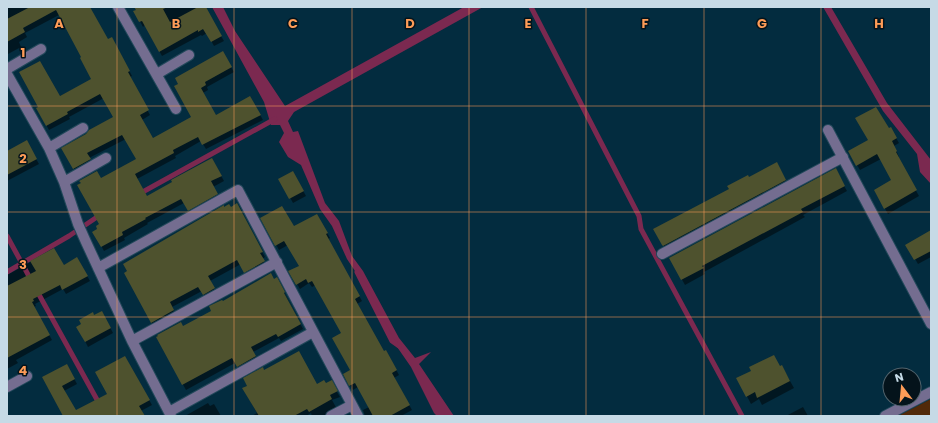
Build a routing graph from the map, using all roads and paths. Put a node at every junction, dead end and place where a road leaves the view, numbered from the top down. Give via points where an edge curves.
1 (118, 7) edge
2 (41, 49) dead end
3 (189, 55) dead end
4 (157, 74) junction
5 (8, 76) edge
6 (176, 109) dead end
7 (83, 128) dead end
8 (828, 130) dead end
9 (49, 148) junction
10 (843, 157) junction
11 (106, 158) dead end
12 (64, 182) junction
13 (662, 254) dead end
14 (277, 262) junction
15 (98, 268) junction
16 (931, 324) edge
17 (313, 332) junction
18 (132, 341) junction
19 (27, 376) dead end
20 (7, 387) edge
21 (931, 392) edge
22 (352, 405) junction
23 (170, 414) edge
24 (331, 416) edge
25 (358, 416) edge
26 (885, 416) edge

1 - 4 street
2 - 5 street
3 - 4 street
4 - 6 street
5 - 9 street
7 - 9 street
8 - 10 street
9 - 12 street
10 - 13 street
10 - 16 street
11 - 12 street
12 - 15 street via 82,235
14 - 15 street via 238,190
14 - 17 street
14 - 18 street
15 - 18 street
17 - 22 street
17 - 23 street
18 - 23 street
19 - 20 street
21 - 26 street
22 - 24 street
22 - 25 street

